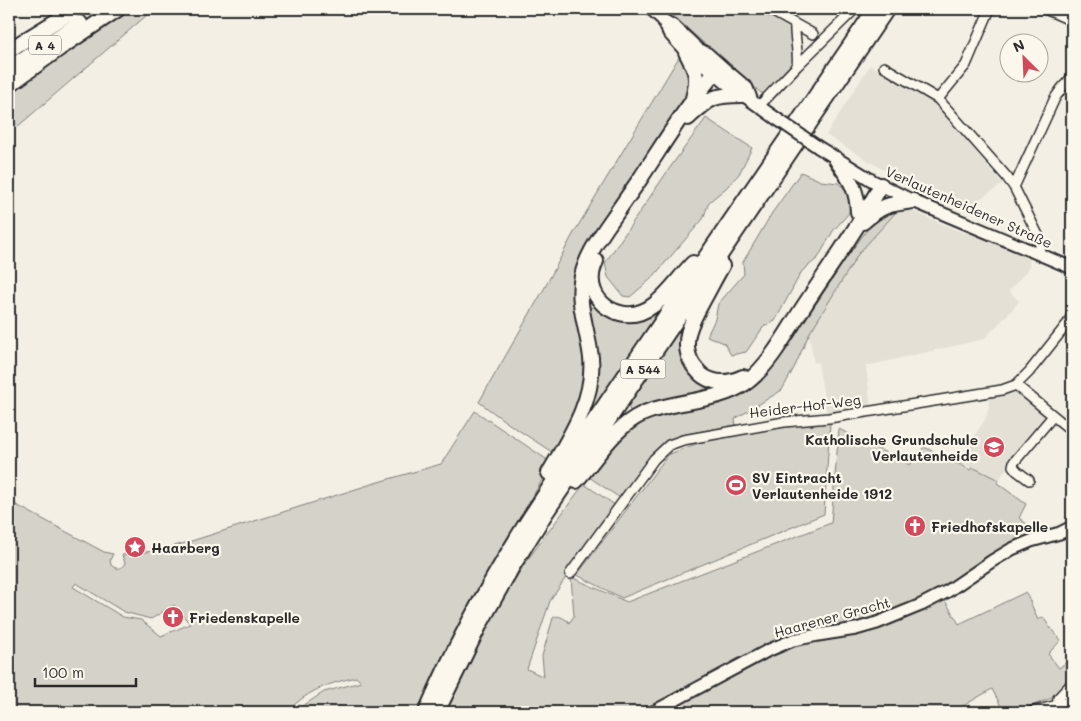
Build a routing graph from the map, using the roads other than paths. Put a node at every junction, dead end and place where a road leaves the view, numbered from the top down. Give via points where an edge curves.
1 (76, 9) edge
2 (105, 9) edge
3 (118, 9) edge
4 (651, 9) edge
5 (768, 9) edge
6 (855, 9) edge
7 (875, 9) edge
8 (887, 9) edge
9 (990, 9) edge
10 (1045, 9) edge
11 (1072, 21) edge
12 (795, 24) junction
13 (813, 34) dead end
14 (9, 50) edge
15 (691, 50) junction
16 (797, 66) junction
17 (9, 68) edge
18 (884, 68) dead end
19 (714, 73) junction
20 (1072, 77) edge
21 (9, 85) edge
22 (938, 99) junction
23 (751, 101) junction
24 (692, 102) junction
25 (688, 118) junction
26 (836, 159) junction
27 (877, 183) junction
28 (1014, 187) junction
29 (913, 201) junction
30 (858, 212) junction
31 (740, 224) junction
32 (855, 229) junction
33 (716, 243) junction
34 (1038, 254) junction
35 (1072, 268) edge
36 (1072, 315) edge
37 (1016, 385) junction
38 (1053, 416) junction
39 (1072, 431) edge
40 (1029, 480) dead end
41 (545, 514) junction
42 (1072, 527) edge
43 (522, 530) junction
44 (570, 574) dead end
45 (1072, 683) edge
46 (1072, 702) edge
47 (1057, 705) junction
48 (426, 712) edge
49 (437, 712) edge
50 (653, 712) edge
51 (1031, 712) edge

1 - 14 highway, A 4
2 - 17 highway, A 4
3 - 21 highway
4 - 15 main road, Verlautenheidener Straße via 669,33
5 - 12 street
6 - 16 street
7 - 33 highway, A 544
8 - 31 highway, A 544
9 - 22 street via 966,65
10 - 11 street
12 - 13 street
12 - 16 street
15 - 19 main road, Verlautenheidener Straße via 698,62
15 - 23 main road via 708,54 747,88
15 - 24 highway via 697,82
16 - 23 street
18 - 22 street
19 - 23 main road, Verlautenheidener Straße
19 - 24 highway
19 - 25 highway via 702,100
20 - 28 street via 1055,98
22 - 28 street
23 - 25 highway via 727,95 712,98
23 - 26 main road, Verlautenheidener Straße, bridge
24 - 43 highway via 586,263 580,296 591,358 590,388 573,431 533,501
25 - 33 highway via 598,255 592,274 593,288 600,302 609,309 622,314 639,314 661,299
26 - 27 main road, Verlautenheidener Straße
26 - 30 highway via 854,188
27 - 29 main road, Verlautenheidener Straße
27 - 30 highway
27 - 32 highway
28 - 34 street via 1040,239
29 - 32 highway via 886,205
29 - 34 main road, Verlautenheidener Straße
30 - 31 highway via 807,286 765,356 746,376 717,382 699,373 691,362 688,334
31 - 41 highway, A 544
32 - 41 highway via 758,372 723,394 659,408 635,418 610,439
33 - 43 highway, A 544
34 - 35 main road, Verlautenheidener Straße
36 - 37 street
37 - 38 street
37 - 44 street, Heider-Hof-Weg via 931,402 728,431 669,445 654,459
38 - 39 street
38 - 40 street via 1014,462 1017,471
41 - 49 highway, A 544 via 480,624
42 - 50 main road, Haarener Gracht via 1012,549 922,605 856,629 793,640
43 - 48 highway, A 544 via 479,604
45 - 47 street via 1058,698
46 - 47 street
47 - 51 street

